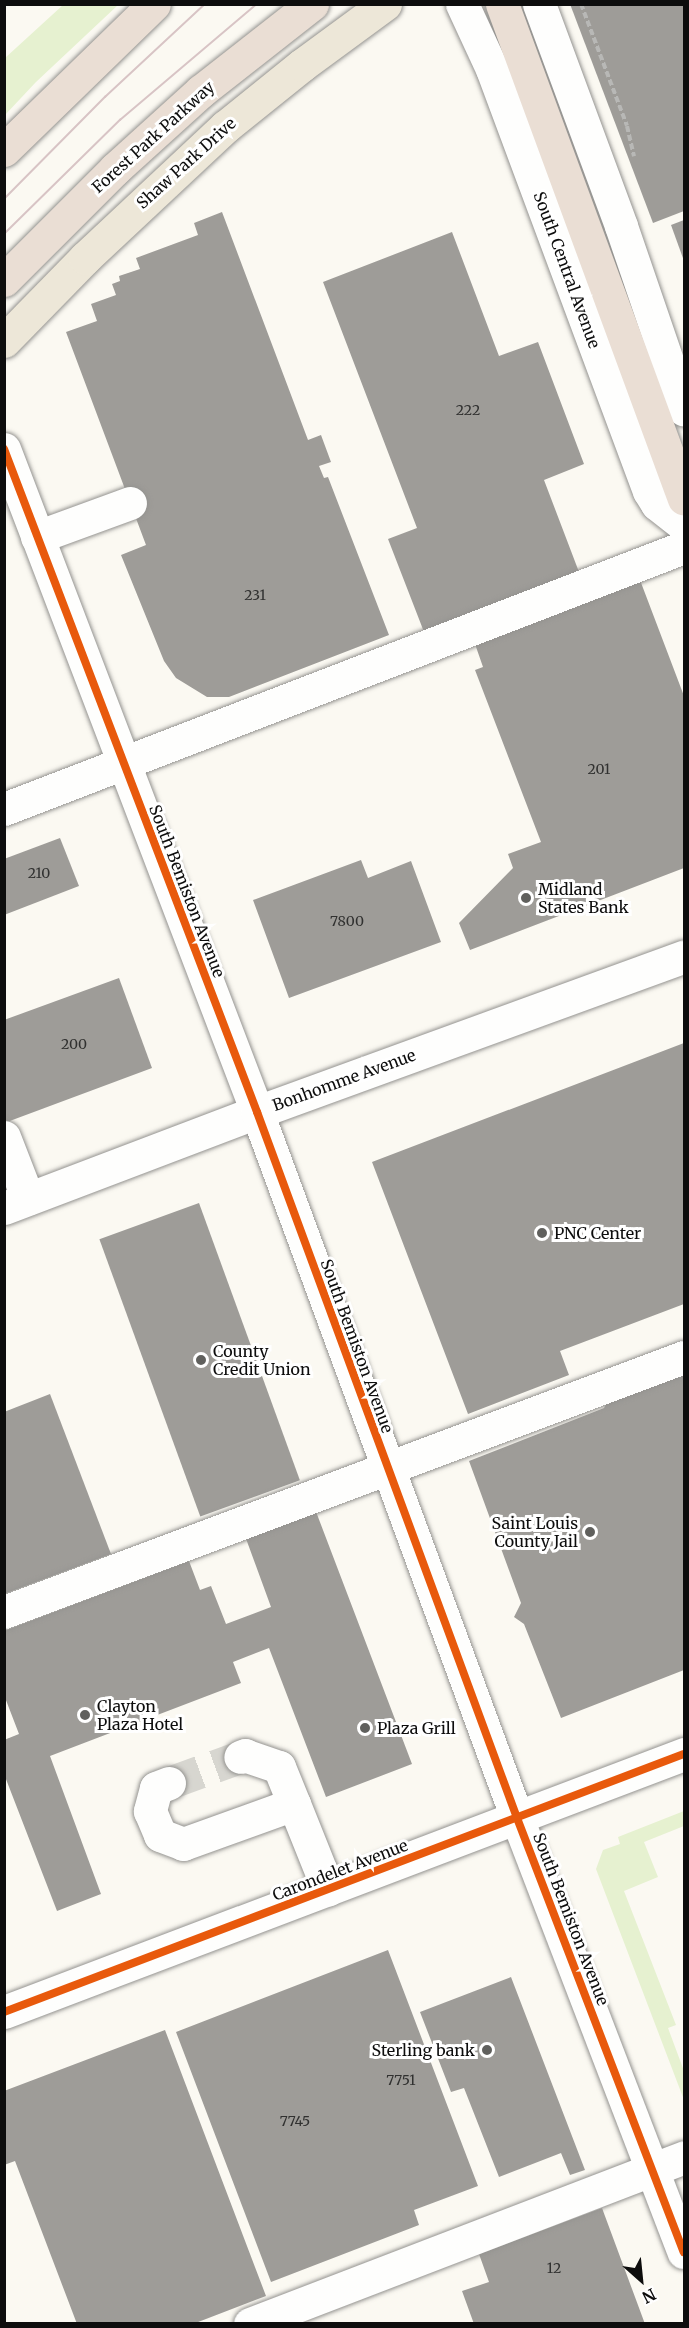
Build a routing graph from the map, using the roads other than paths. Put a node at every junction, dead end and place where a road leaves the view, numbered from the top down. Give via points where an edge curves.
1 (154, 4) edge
2 (312, 4) edge
3 (385, 4) edge
4 (462, 4) edge
5 (502, 4) edge
6 (539, 4) edge
7 (4, 150) edge
8 (4, 280) edge
9 (4, 341) edge
10 (684, 410) edge
11 (4, 449) edge
12 (684, 499) edge
13 (130, 503) dead end
14 (684, 525) edge
15 (38, 537) junction
16 (684, 547) edge
17 (124, 763) junction
18 (4, 808) edge
19 (684, 957) edge
20 (257, 1112) junction
21 (5, 1138) edge
22 (16, 1203) edge
23 (684, 1358) edge
24 (388, 1468) junction
25 (4, 1612) edge
26 (684, 1754) edge
27 (240, 1757) tunnel mouth
28 (169, 1783) tunnel mouth
29 (294, 1804) junction
30 (517, 1818) junction
31 (328, 1889) junction
32 (4, 2012) edge
33 (684, 2157) edge
34 (654, 2169) junction
35 (684, 2252) edge
36 (250, 2324) edge

1 - 7 highway
2 - 8 highway, Forest Park Parkway via 201,92 115,169
3 - 9 main road, Shaw Park Drive via 225,127 85,258
4 - 14 street, South Central Avenue via 492,69 648,492
5 - 12 highway
6 - 10 street
11 - 15 street, South Bemiston Avenue
13 - 15 street
15 - 17 street, South Bemiston Avenue
16 - 17 street
17 - 18 street
17 - 20 street, South Bemiston Avenue
19 - 20 street, Bonhomme Avenue
20 - 22 street, Bonhomme Avenue
20 - 24 street, South Bemiston Avenue
21 - 22 street
23 - 24 street
24 - 25 street
24 - 30 street, South Bemiston Avenue
26 - 30 street, Carondelet Avenue
27 - 29 street via 245,1755 279,1767
28 - 29 street via 156,1788 150,1811 160,1835 183,1844
29 - 31 street
30 - 31 street, Carondelet Avenue
30 - 34 street, South Bemiston Avenue
31 - 32 street, Carondelet Avenue
33 - 34 street
34 - 35 street, South Bemiston Avenue
34 - 36 street

